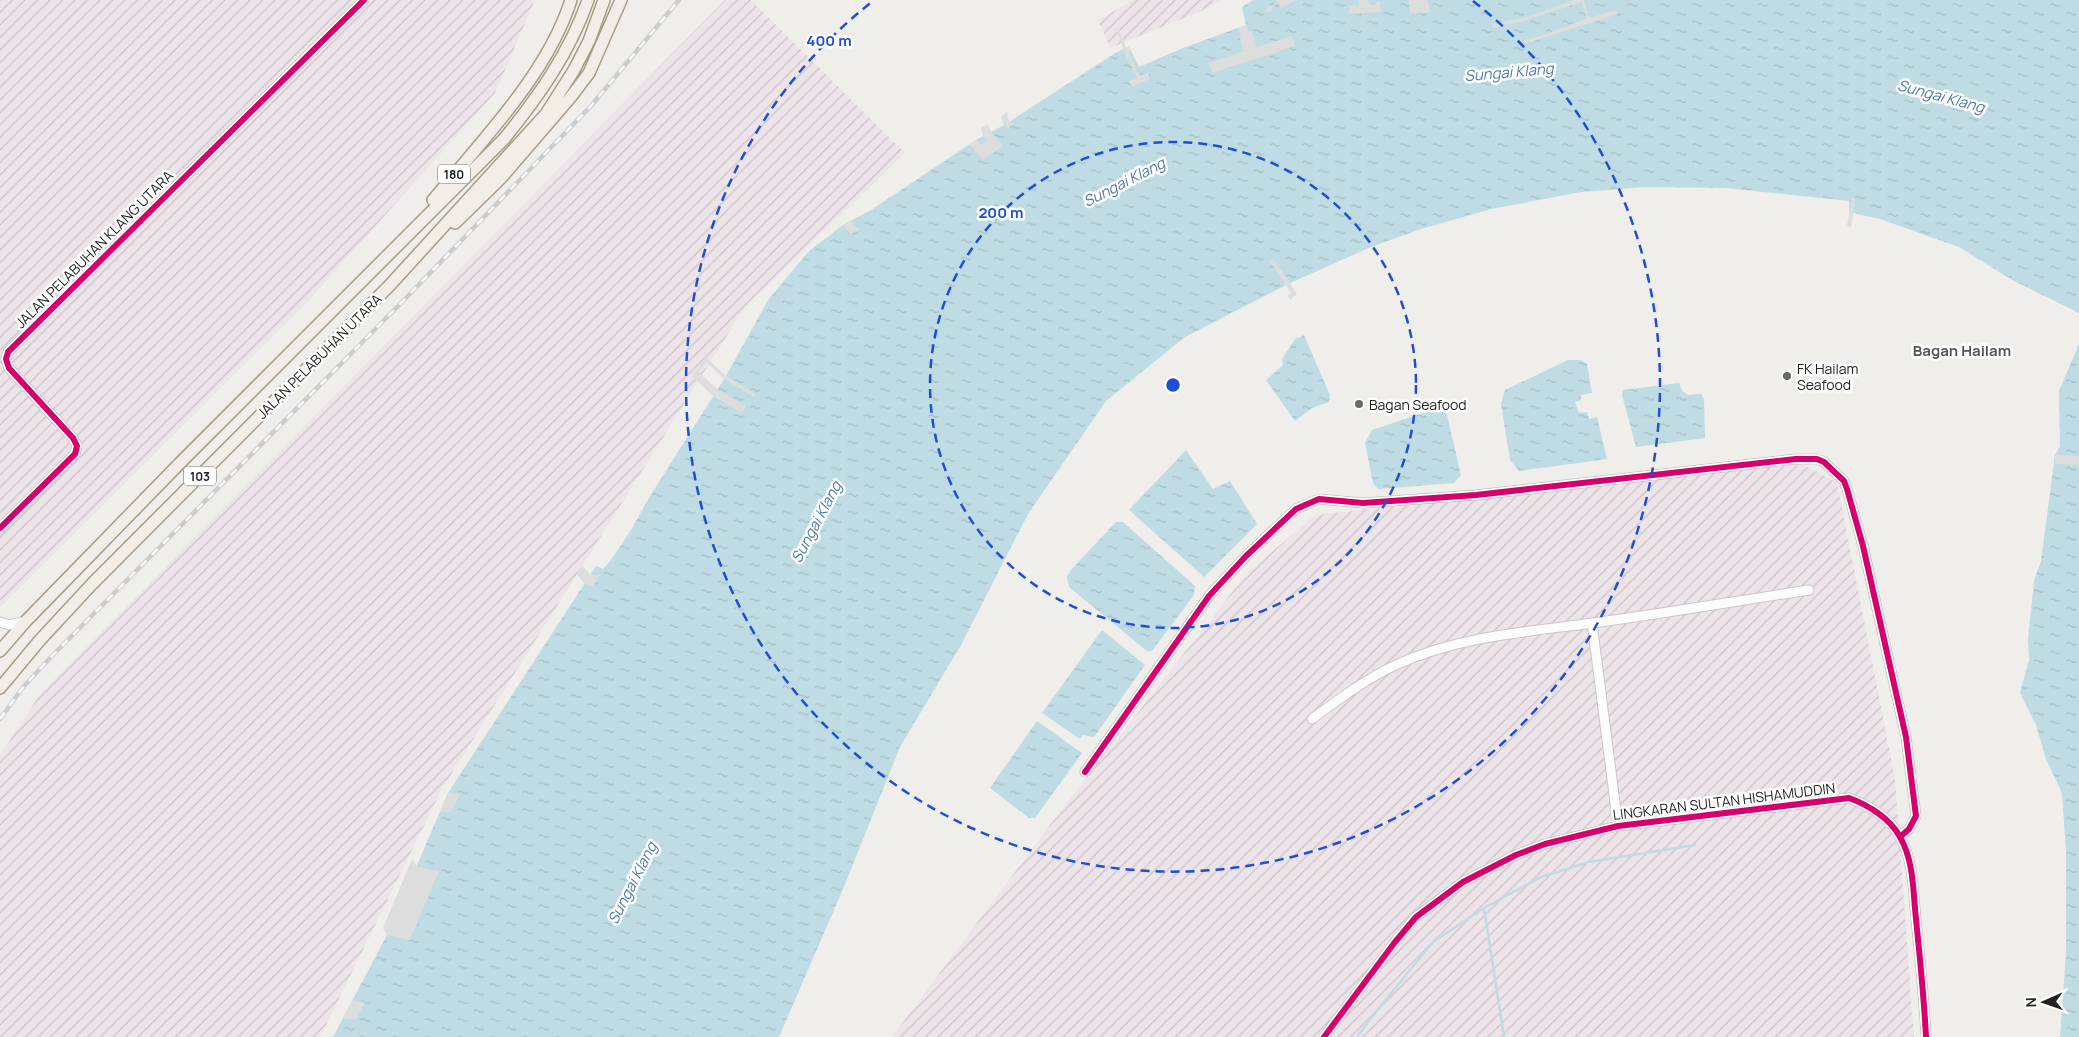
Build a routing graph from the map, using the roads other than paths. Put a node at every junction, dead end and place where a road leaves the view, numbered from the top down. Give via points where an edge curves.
1 (364, 0) edge
2 (571, 0) edge
3 (588, 0) edge
4 (604, 0) edge
5 (621, 0) edge
6 (394, 247) junction
7 (405, 268) junction
8 (0, 528) edge
9 (1810, 590) dead end
10 (26, 621) junction
11 (0, 622) edge
12 (1592, 623) junction
13 (0, 651) edge
14 (0, 688) edge
15 (1312, 719) dead end
16 (1085, 772) dead end
17 (1618, 826) junction
18 (1900, 837) junction
19 (1324, 1037) edge
20 (1926, 1037) edge

1 - 8 street, JALAN PELABUHAN KLANG UTARA via 8,352 9,368 77,446 74,454
2 - 6 main road, 180 via 554,41 515,100
3 - 6 main road, JALAN PELABUHAN UTARA / 103 via 563,57 529,108 504,139
4 - 7 main road, JALAN PELABUHAN UTARA / 103 via 574,70 546,114
5 - 7 main road, 180 via 589,73 540,134 482,197
6 - 10 main road, JALAN PELABUHAN UTARA / 103
7 - 14 main road, JALAN PELABUHAN UTARA / 103 via 76,601
9 - 12 street
10 - 11 street
10 - 13 main road, JALAN PELABUHAN UTARA / 103
12 - 15 street via 1524,631 1455,644 1427,653 1397,664 1348,692
12 - 17 street
16 - 18 street via 1208,596 1296,509 1306,504 1319,499 1363,503 1476,495 1726,466 1817,459 1844,481 1863,546 1906,737 1916,816
17 - 18 street, LINGKARAN SULTAN HISHAMUDDIN via 1849,798 1880,815
17 - 19 street, LINGKARAN SULTAN HISHAMUDDIN via 1545,844 1516,855 1451,891 1416,917
18 - 20 street, LINGKARAN SULTAN HISHAMUDDIN via 1912,877

